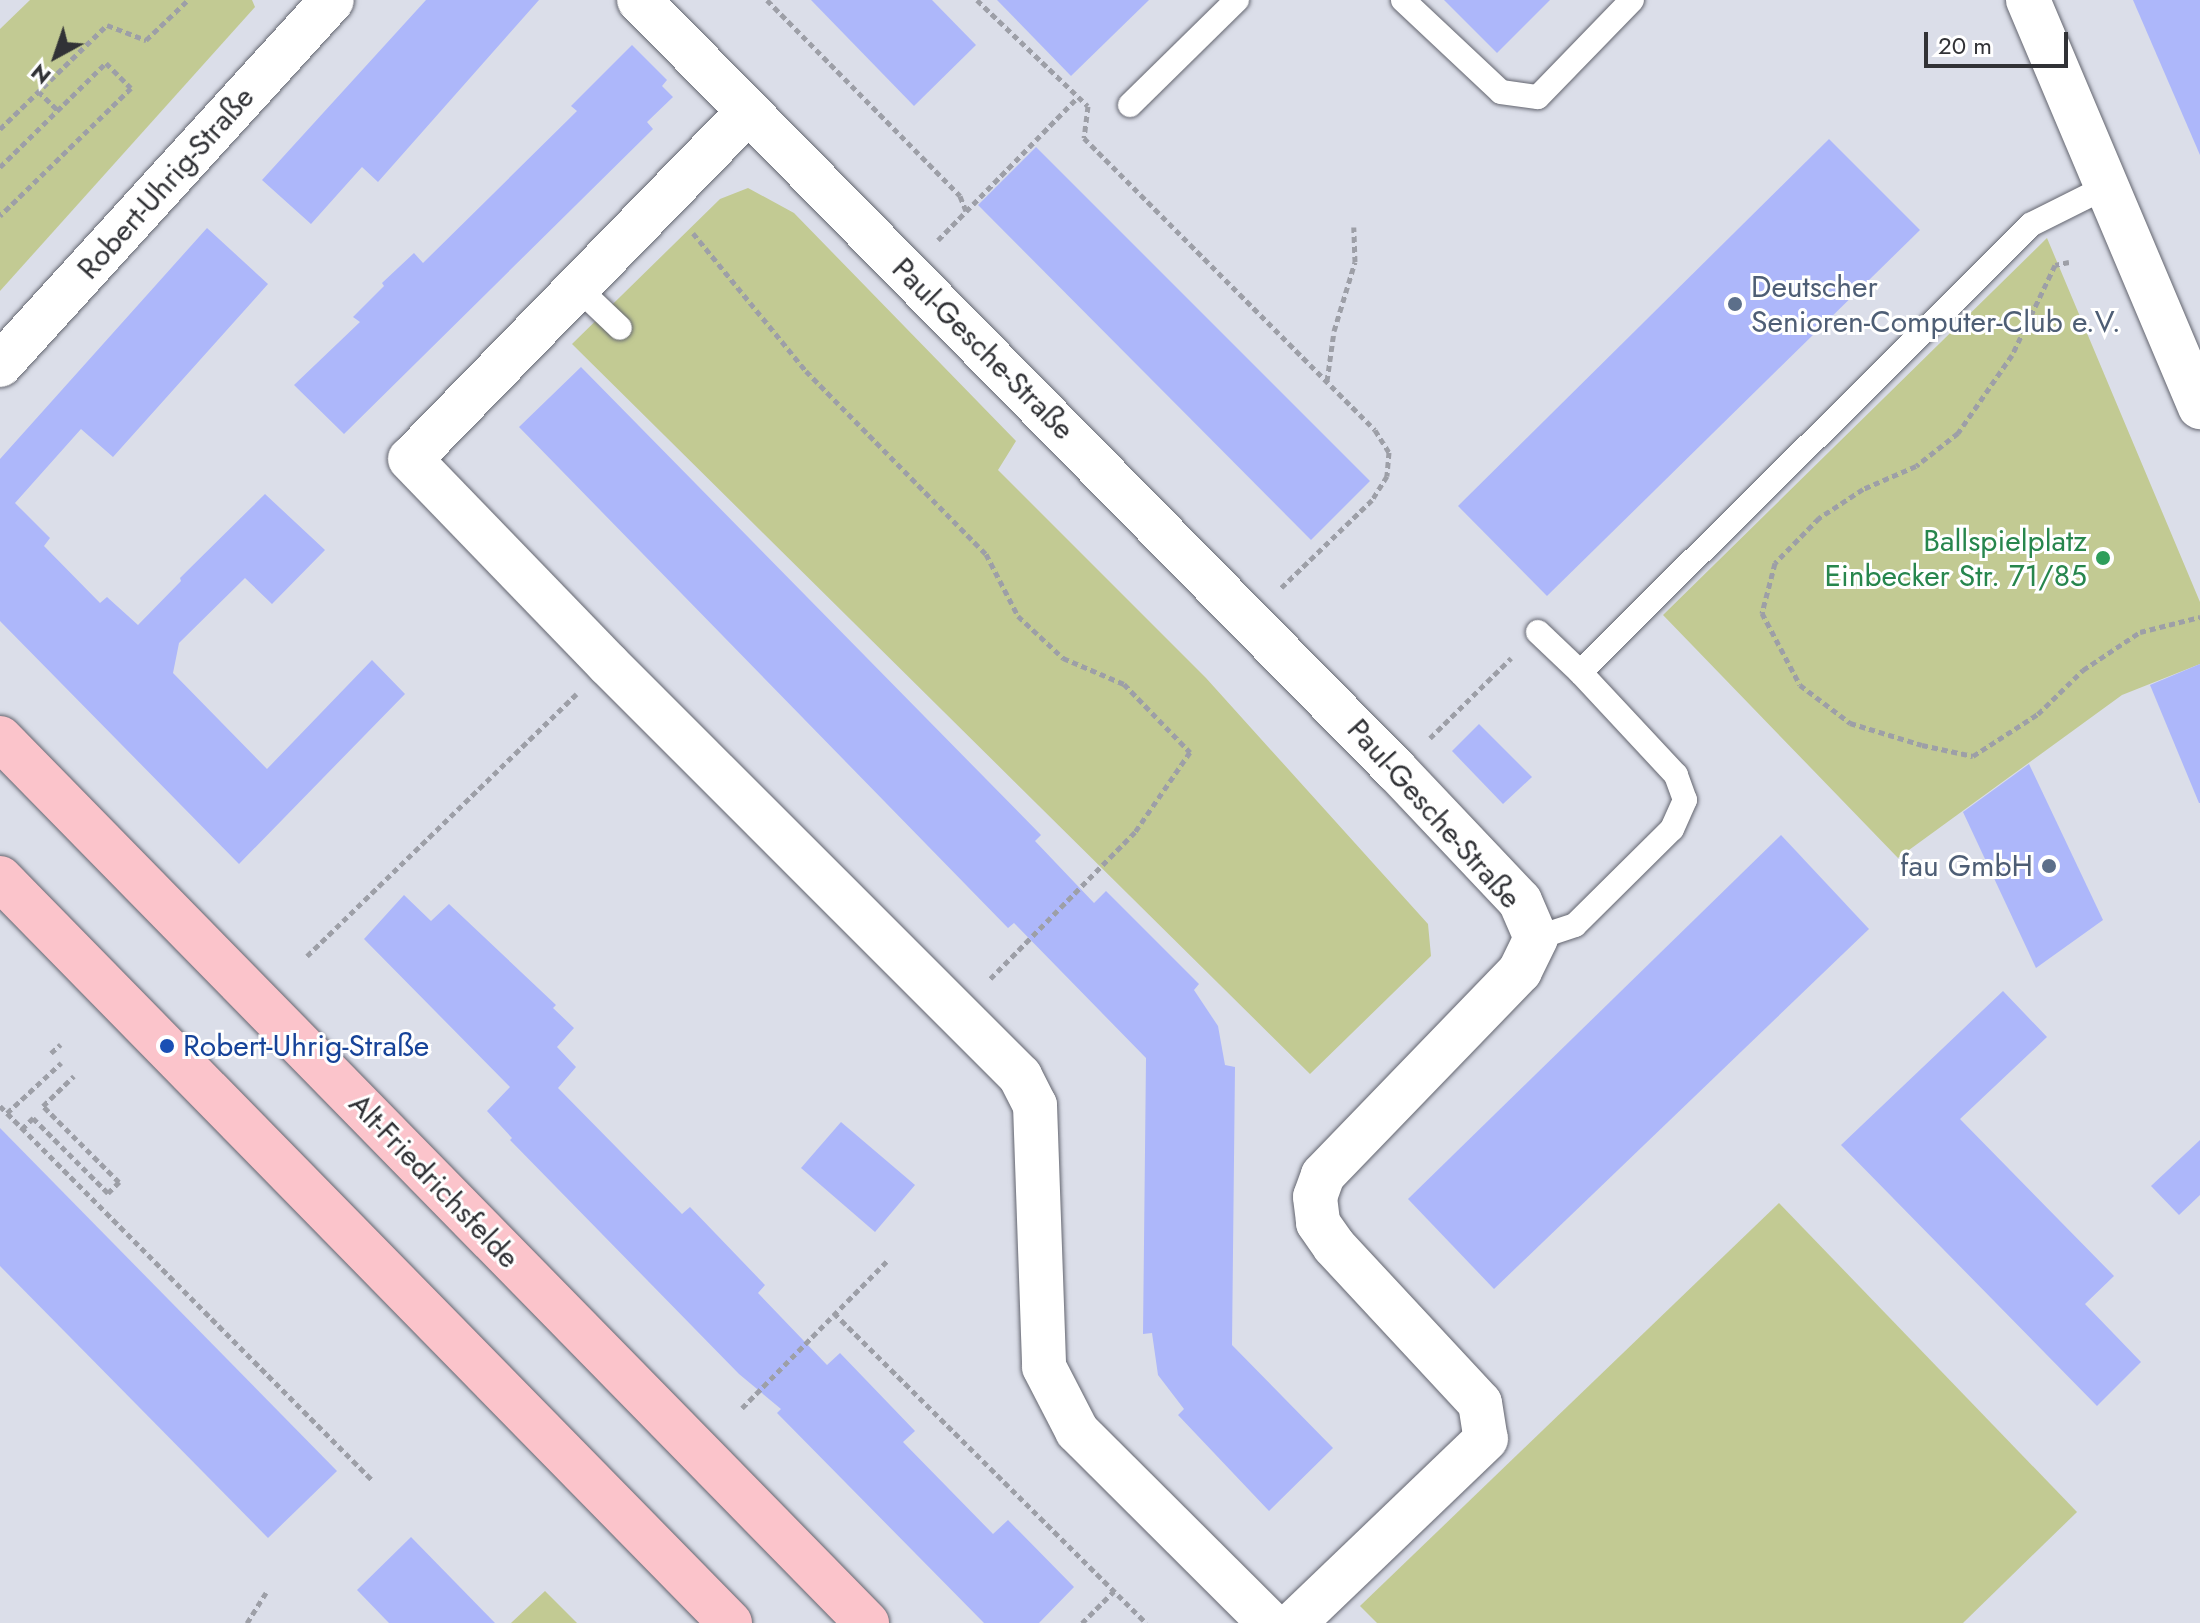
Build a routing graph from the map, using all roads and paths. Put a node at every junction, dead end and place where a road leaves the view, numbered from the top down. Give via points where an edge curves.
1 (188, 0) edge
2 (332, 0) edge
3 (639, 0) edge
4 (767, 0) edge
5 (977, 0) edge
6 (1237, 0) edge
7 (1403, 0) edge
8 (1632, 0) edge
9 (2028, 0) edge
10 (38, 91) junction
11 (1078, 97) junction
12 (1130, 105) dead end
13 (58, 110) junction
14 (748, 112) junction
15 (0, 129) edge
16 (0, 167) edge
17 (2108, 186) junction
18 (661, 200) junction
19 (975, 200) dead end
20 (966, 211) dead end
21 (0, 216) edge
22 (1354, 227) dead end
23 (2069, 262) dead end
24 (577, 287) junction
25 (620, 328) dead end
26 (0, 365) edge
27 (1327, 382) junction
28 (2200, 407) edge
29 (2200, 617) edge
30 (1250, 619) junction
31 (1538, 632) joint
32 (608, 664) junction
33 (1580, 672) junction
34 (0, 738) edge
35 (1397, 771) junction
36 (0, 878) edge
37 (1536, 938) junction
38 (307, 956) dead end
39 (958, 1013) junction
40 (61, 1044) dead end
41 (51, 1053) dead end
42 (61, 1063) dead end
43 (74, 1076) dead end
44 (0, 1106) edge
45 (7, 1113) junction
46 (22, 1129) junction
47 (888, 1260) dead end
48 (834, 1313) junction
49 (742, 1408) dead end
50 (373, 1481) dead end
51 (1114, 1591) junction
52 (266, 1592) dead end
53 (247, 1623) edge
54 (730, 1623) edge
55 (867, 1623) edge
56 (1082, 1623) edge
57 (1146, 1623) edge
58 (1270, 1623) edge
59 (1294, 1623) edge

1 - 10 path via 146,40 107,25
2 - 26 street, Robert-Uhrig-Straße
3 - 14 street, Paul-Gesche-Straße
4 - 20 path via 960,196
5 - 11 path
6 - 12 lane
7 - 8 lane via 1501,92 1538,97
9 - 17 street
10 - 13 path
10 - 15 path
11 - 19 path
11 - 27 path via 1088,106 1084,138
13 - 16 path
13 - 21 path via 106,63 131,88
14 - 18 street
14 - 30 street, Paul-Gesche-Straße
17 - 28 street
17 - 33 lane via 2032,224
18 - 24 street
18 - 39 path via 708,248 806,371 986,554 1018,616 1063,658 1124,684 1190,752 1135,832
22 - 27 path via 1355,262 1334,331
23 - 29 path via 2055,265 2012,355 1958,433 1916,466 1863,489 1819,518 1775,563 1762,613 1800,685 1850,723 1973,756 2038,714 2083,670 2140,632
24 - 25 lane
24 - 32 street via 410,459
27 - 30 path via 1375,430 1389,452 1387,476 1372,500
30 - 35 street, Paul-Gesche-Straße
31 - 33 lane
31 - 35 path
32 - 38 path
32 - 39 street
33 - 37 lane via 1676,775 1685,800 1672,829 1575,925
34 - 55 main road, Alt-Friedrichsfelde
35 - 37 street, Paul-Gesche-Straße via 1520,901
36 - 54 main road
37 - 59 street, Paul-Gesche-Straße via 1520,971 1323,1175 1315,1197 1318,1223 1334,1246 1480,1403 1486,1439
39 - 58 street via 1020,1076 1035,1105 1044,1367 1077,1431
40 - 41 path
42 - 45 path
43 - 46 path via 43,1106 119,1182 108,1193 33,1118
44 - 45 path
45 - 46 path
46 - 50 path
47 - 48 path
48 - 49 path
48 - 51 path
51 - 56 path
51 - 57 path
52 - 53 path

